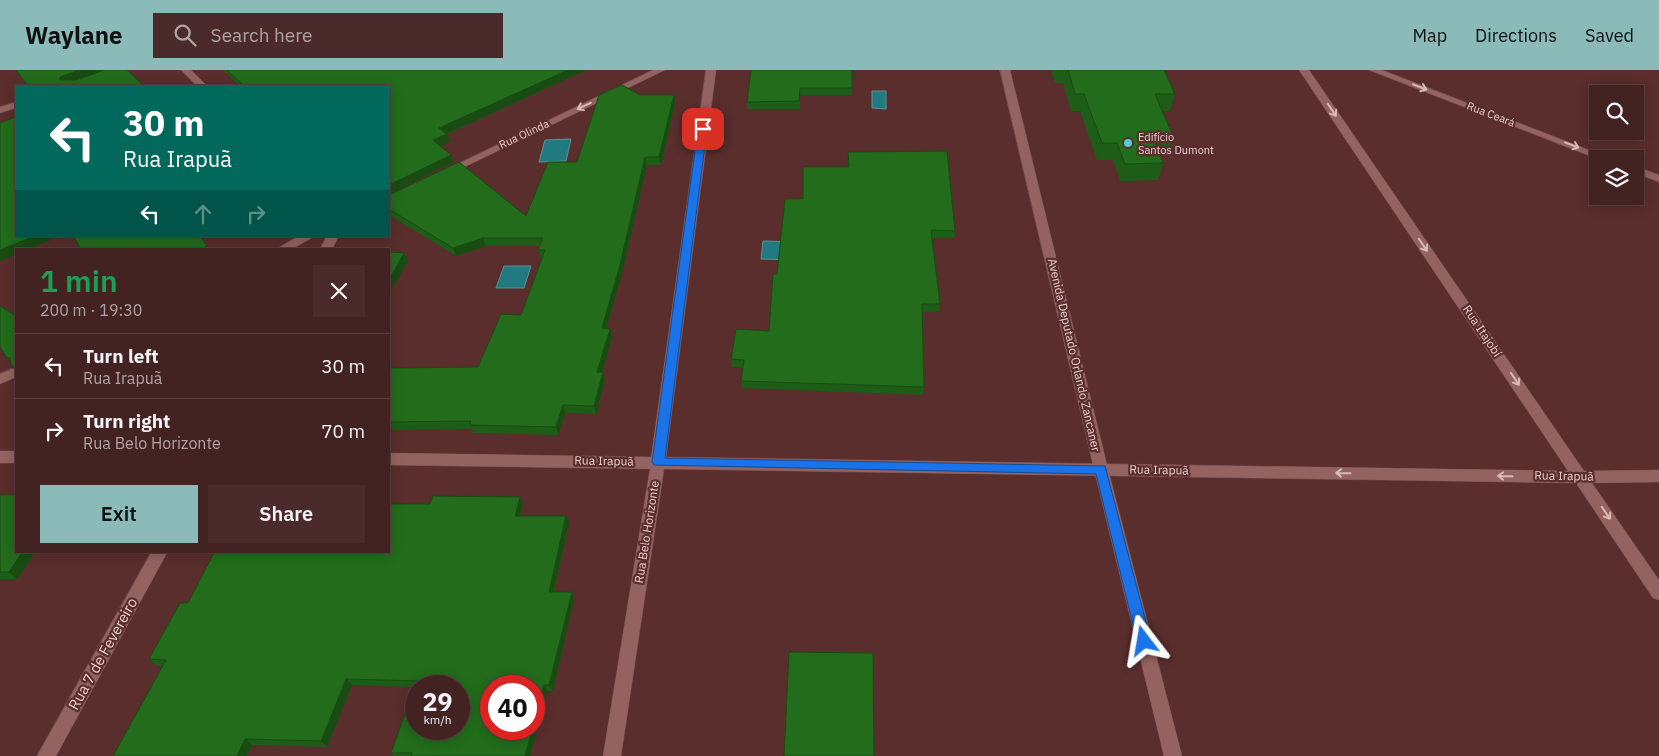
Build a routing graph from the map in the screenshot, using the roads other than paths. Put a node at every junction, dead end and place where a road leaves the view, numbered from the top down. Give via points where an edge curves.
1 (186, 70) edge
2 (660, 70) edge
3 (710, 70) edge
4 (1005, 70) edge
5 (1304, 70) edge
6 (1374, 70) edge
7 (201, 85) edge
8 (15, 105) edge
9 (0, 110) edge
10 (1589, 152) edge
11 (1644, 173) edge
12 (434, 177) edge
13 (1659, 179) edge
14 (307, 237) edge
15 (284, 248) edge
16 (15, 372) edge
17 (0, 379) edge
18 (0, 457) edge
19 (15, 457) edge
20 (390, 459) edge
21 (658, 462) junction
22 (1101, 469) junction
23 (1659, 476) edge
24 (1581, 477) junction
25 (159, 553) edge
26 (1659, 593) edge
27 (46, 756) edge
28 (612, 756) edge
29 (1172, 756) edge

1 - 7 street
2 -> 12 street, Rua Olinda
3 - 21 street, Rua Belo Horizonte
4 - 22 street, Avenida Deputado Orlando Zancaner
5 -> 24 street, Rua Itajobí
6 -> 10 street, Rua Ceará
8 - 9 street
11 - 13 street
14 - 15 street
16 - 17 street
18 - 19 street
20 - 21 street, Rua Irapuã
21 - 22 street, Rua Irapuã
21 - 28 street, Rua Belo Horizonte
24 -> 22 street, Rua Irapuã
22 - 29 street, Avenida Deputado Orlando Zancaner
23 - 24 street, Rua Irapuã
24 -> 26 street, Rua Itajobí
25 - 27 street, Rua 7 de Fevereiro

